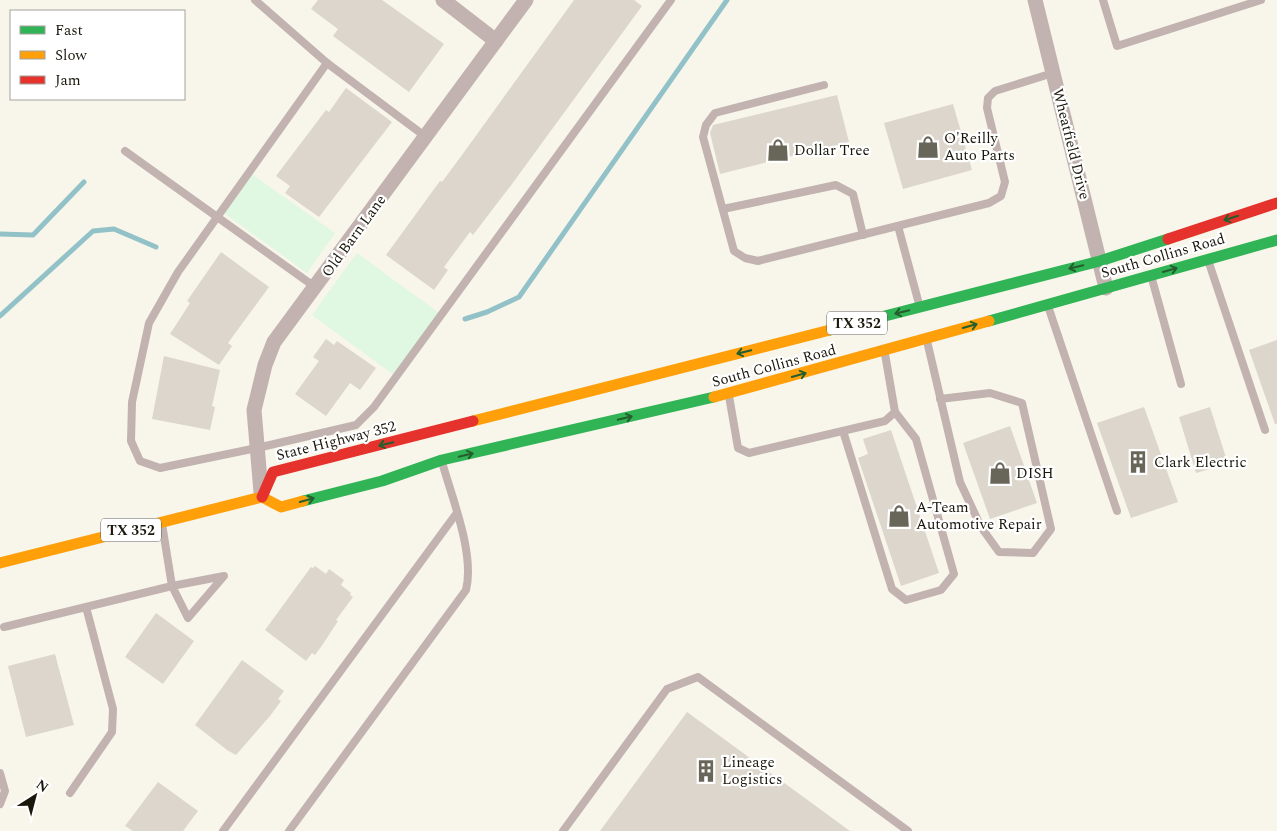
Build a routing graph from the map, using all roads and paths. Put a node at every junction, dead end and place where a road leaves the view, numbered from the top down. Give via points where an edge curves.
1 (255, 0) edge
2 (443, 0) edge
3 (526, 0) edge
4 (671, 0) edge
5 (1035, 0) edge
6 (1103, 0) edge
7 (1261, 0) edge
8 (496, 41) junction
9 (327, 63) junction
10 (1054, 73) junction
11 (824, 85) dead end
12 (426, 137) junction
13 (125, 151) dead end
14 (1277, 203) edge
15 (722, 209) junction
16 (218, 216) junction
17 (898, 226) junction
18 (863, 235) junction
19 (1277, 240) edge
20 (1208, 259) junction
21 (1100, 261) junction
22 (1151, 275) junction
23 (315, 288) junction
24 (1106, 288) junction
25 (1047, 304) junction
26 (920, 307) junction
27 (926, 339) junction
28 (885, 350) junction
29 (1181, 384) dead end
30 (729, 394) junction
31 (940, 399) junction
32 (895, 412) junction
33 (1265, 430) dead end
34 (843, 431) junction
35 (438, 446) junction
36 (257, 448) junction
37 (262, 498) junction
38 (1118, 510) dead end
39 (456, 514) junction
40 (161, 522) junction
41 (0, 563) edge
42 (172, 586) junction
43 (86, 607) junction
44 (4, 627) dead end
45 (0, 773) edge
46 (70, 794) dead end
47 (0, 804) edge
48 (223, 831) edge
49 (289, 831) edge
50 (563, 831) edge
51 (908, 831) edge

1 - 9 lane
2 - 8 street
3 - 8 street, Old Barn Lane
4 - 36 lane via 374,407 356,425
5 - 10 street, Wheatfield Drive
6 - 7 lane via 1116,46
8 - 12 street, Old Barn Lane
9 - 12 lane
9 - 16 lane
10 - 17 lane via 995,91 988,98 987,108 1005,182 1001,196 989,204
10 - 21 street, Wheatfield Drive
11 - 15 lane via 715,113 710,119 703,137
12 - 23 street, Old Barn Lane
13 - 16 lane
14 -> 21 main road, South Collins Road / TX 352
15 - 18 lane via 836,185 853,194
15 - 18 lane via 734,251 758,261
16 - 23 lane
16 - 36 lane via 178,272 149,323 132,402 131,441 140,461 160,468
17 - 18 lane
17 - 26 lane
19 - 20 main road, South Collins Road / TX 352
22 -> 20 main road, South Collins Road / TX 352
20 - 33 lane
21 - 24 street, Wheatfield Drive
21 -> 26 main road, South Collins Road / TX 352
22 - 24 main road, South Collins Road / TX 352
22 - 29 lane
23 - 36 street, Old Barn Lane via 274,342 265,365 254,410
24 - 25 main road, South Collins Road / TX 352
27 -> 25 main road, South Collins Road / TX 352
25 - 38 lane
26 -> 35 main road, South Collins Road / TX 352
27 - 28 main road, South Collins Road / TX 352
27 - 31 lane
30 -> 28 main road, South Collins Road / TX 352
28 - 32 lane
30 - 34 lane via 738,448 749,453
35 -> 30 main road, South Collins Road / TX 352
31 - 31 lane via 960,482 981,527 999,552 1033,552 1051,529 1022,403 990,393
32 - 34 lane via 885,421
32 - 34 lane via 916,439 954,574 941,590 906,600 892,589
37 -> 35 main road, South Collins Road / TX 352 via 281,507 382,480 420,468
35 -> 37 main road, State Highway 352 / TX 352 via 273,472
35 - 39 lane
36 - 37 street, Old Barn Lane
37 - 40 main road, TX 352
39 - 48 lane
39 - 49 lane via 470,567 466,590
40 - 41 main road, TX 352
40 - 42 lane
42 - 42 lane via 181,584 224,576 188,618
42 - 43 lane
43 - 44 lane
43 - 46 lane via 113,709 112,732
45 - 47 lane via 5,791
50 - 51 lane via 667,689 698,677

